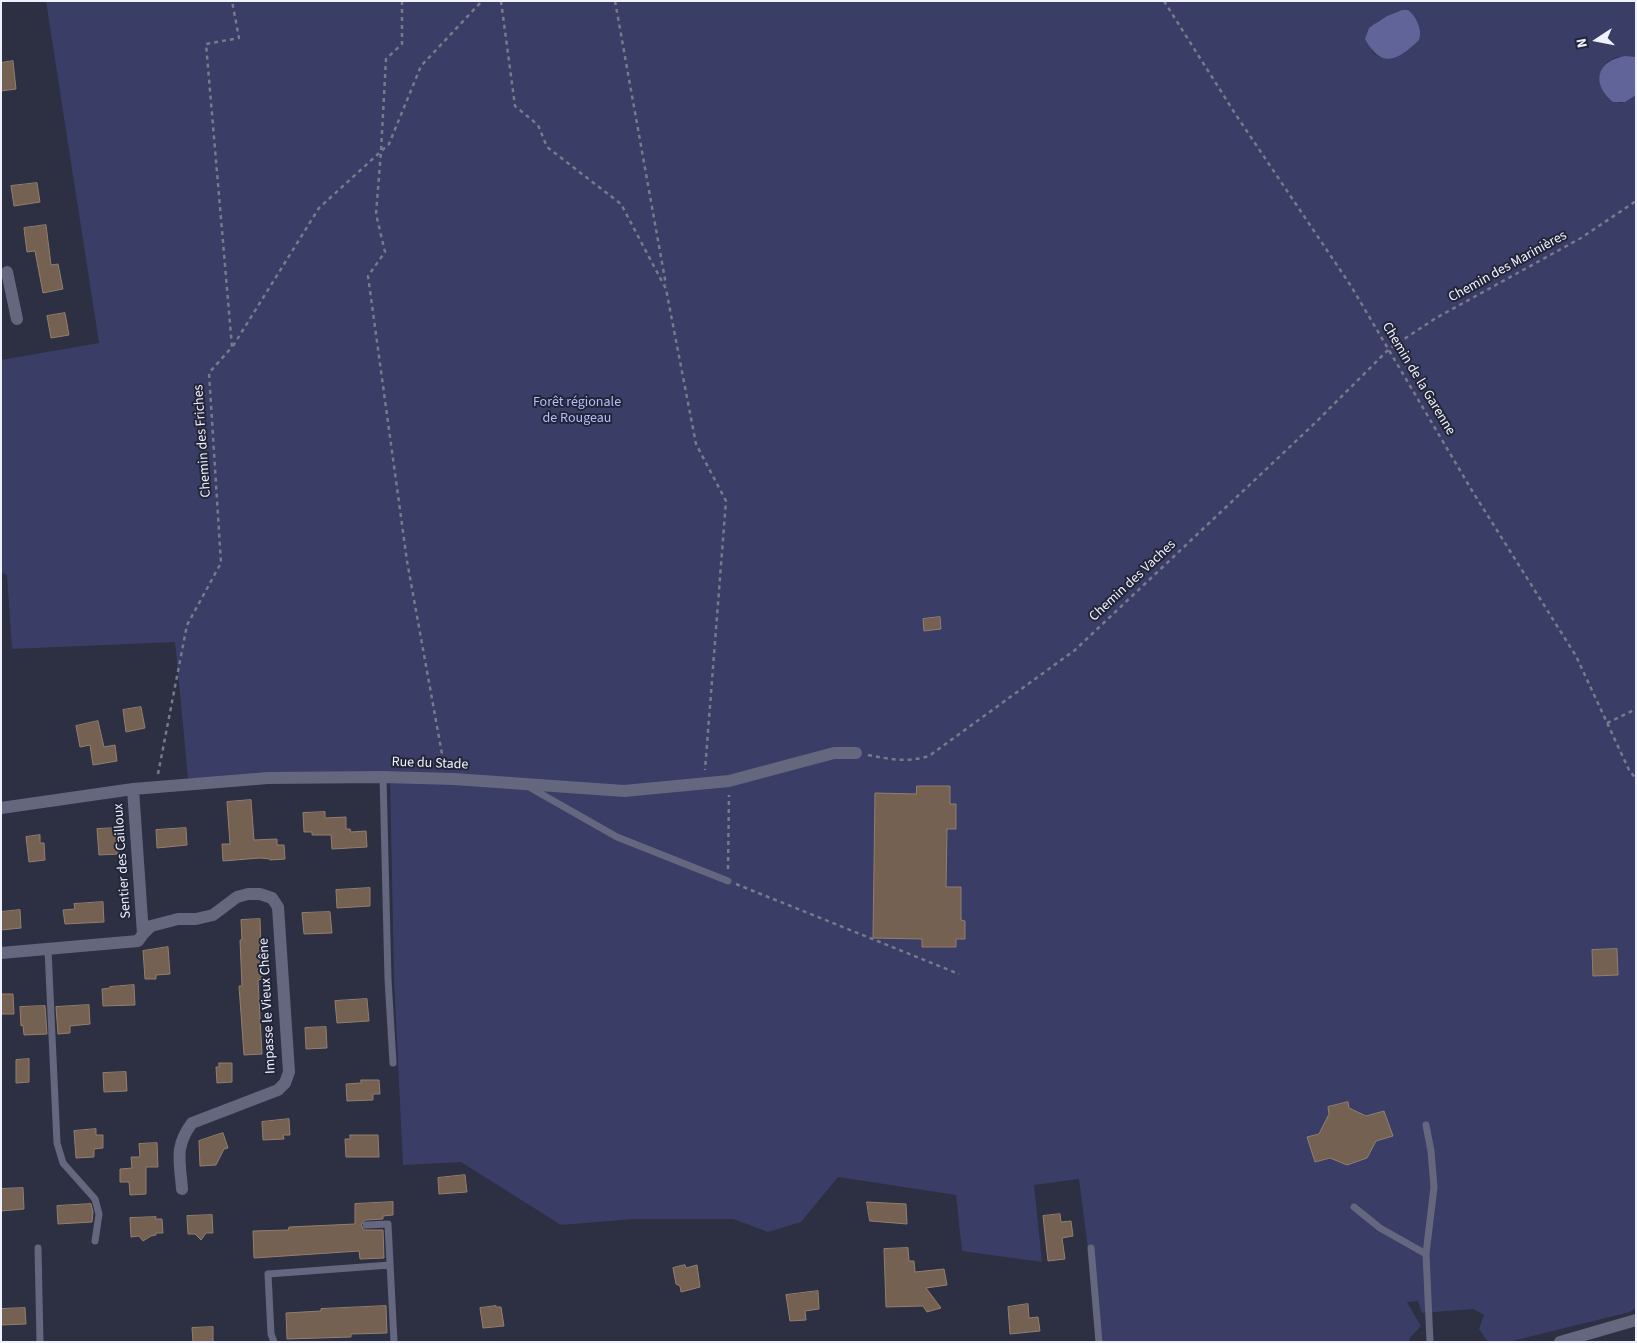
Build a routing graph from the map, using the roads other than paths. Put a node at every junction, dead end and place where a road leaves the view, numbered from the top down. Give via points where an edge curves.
1 (7, 272) dead end
2 (6, 291) edge
3 (17, 319) dead end
4 (856, 753) road end
5 (383, 777) junction
6 (525, 785) junction
7 (133, 789) junction
8 (1, 808) edge
9 (728, 881) road end
10 (143, 934) junction
11 (48, 950) junction
12 (1, 954) edge
13 (393, 1063) dead end
14 (1426, 1124) dead end
15 (182, 1189) dead end
16 (1354, 1207) dead end
17 (366, 1224) dead end
18 (95, 1241) dead end
19 (38, 1248) dead end
20 (1091, 1248) dead end
21 (1426, 1254) junction
22 (390, 1265) junction
23 (1636, 1320) edge
24 (40, 1342) edge
25 (274, 1342) edge
26 (394, 1342) edge
27 (1099, 1342) edge
28 (1430, 1342) edge
29 (1560, 1342) edge

1 - 2 street
2 - 3 street
4 - 6 street, Rue du Stade via 834,753 729,781 624,791
5 - 6 street, Rue du Stade via 447,778
5 - 7 street, Rue du Stade via 268,778
5 - 13 lane
6 - 9 lane via 617,837
7 - 8 street, Rue du Stade
7 - 10 street, Sentier des Cailloux
10 - 11 street, Sentier des Cailloux via 138,941
10 - 15 street, Impasse le Vieux Chêne via 151,926 213,915 237,897 248,894 272,898 278,907 289,1072 278,1090 192,1123 180,1146
11 - 12 street, Sentier des Cailloux
11 - 18 lane via 57,1143 63,1163 95,1199 99,1214
14 - 21 lane via 1434,1188
16 - 21 lane via 1386,1231
17 - 22 lane via 388,1224
19 - 24 lane
20 - 27 lane
21 - 28 lane
22 - 25 lane via 268,1274 270,1334
22 - 26 lane
23 - 29 street

